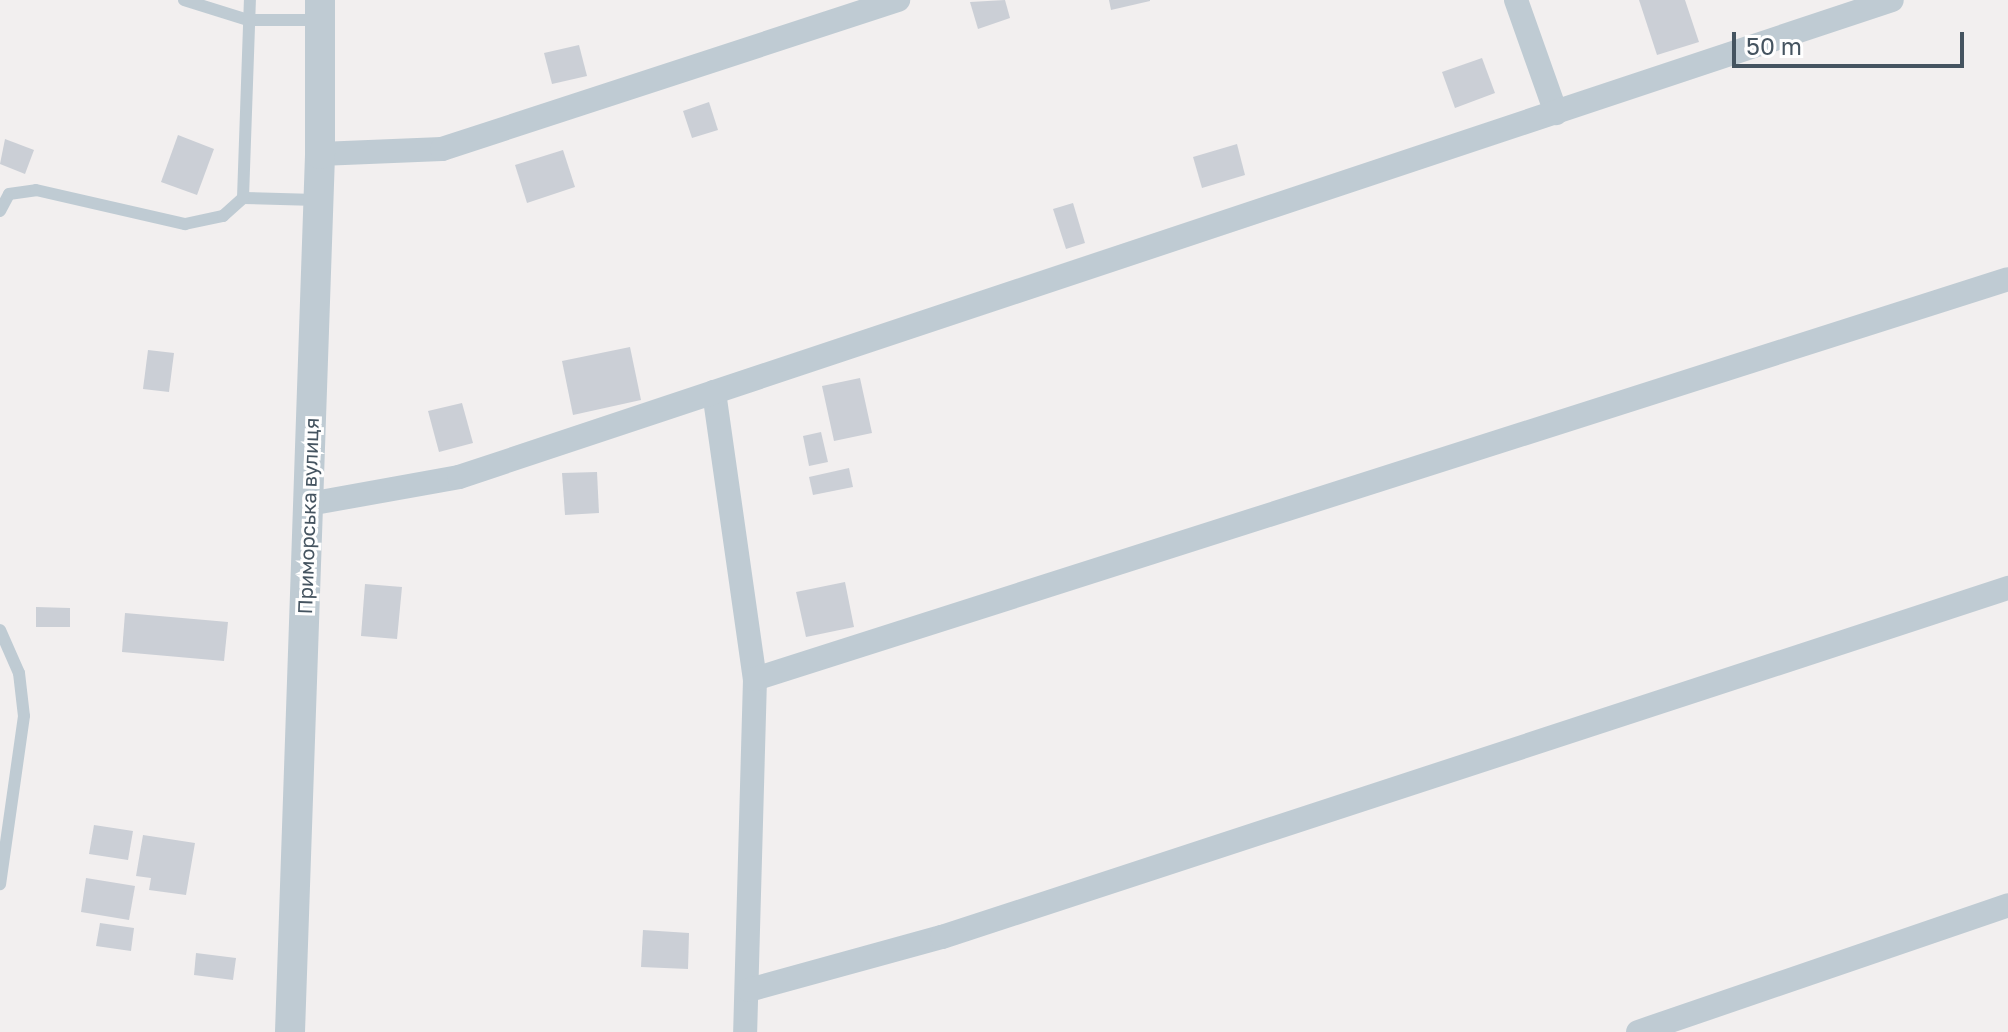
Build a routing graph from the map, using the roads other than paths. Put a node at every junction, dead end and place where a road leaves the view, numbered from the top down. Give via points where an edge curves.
1 (184, 0) edge
2 (250, 0) edge
3 (898, 0) edge
4 (1516, 0) edge
5 (1892, 0) edge
6 (319, 10) edge
7 (248, 20) junction
8 (1556, 113) junction
9 (320, 154) junction
10 (243, 198) junction
11 (316, 200) junction
12 (0, 211) edge
13 (2008, 279) edge
14 (714, 392) junction
15 (309, 504) junction
16 (2008, 588) edge
17 (0, 630) edge
18 (755, 679) junction
19 (0, 884) edge
20 (2008, 905) edge
21 (749, 990) junction
22 (290, 1032) edge
23 (745, 1032) edge
24 (1638, 1032) edge

1 - 7 lane
2 - 7 lane
3 - 9 street via 442,149
4 - 8 street
5 - 8 street
6 - 7 lane
6 - 9 street, Приморська вулиця
7 - 10 lane
8 - 14 street
9 - 11 street, Приморська вулиця
10 - 11 lane
10 - 12 lane via 223,216 185,224 36,190 9,194
11 - 15 street, Приморська вулиця
13 - 18 street
14 - 15 street via 459,477
14 - 18 street
15 - 22 street, Приморська вулиця
16 - 21 street via 942,937
17 - 19 lane via 19,673 24,716
18 - 21 street
20 - 24 street
21 - 23 street

